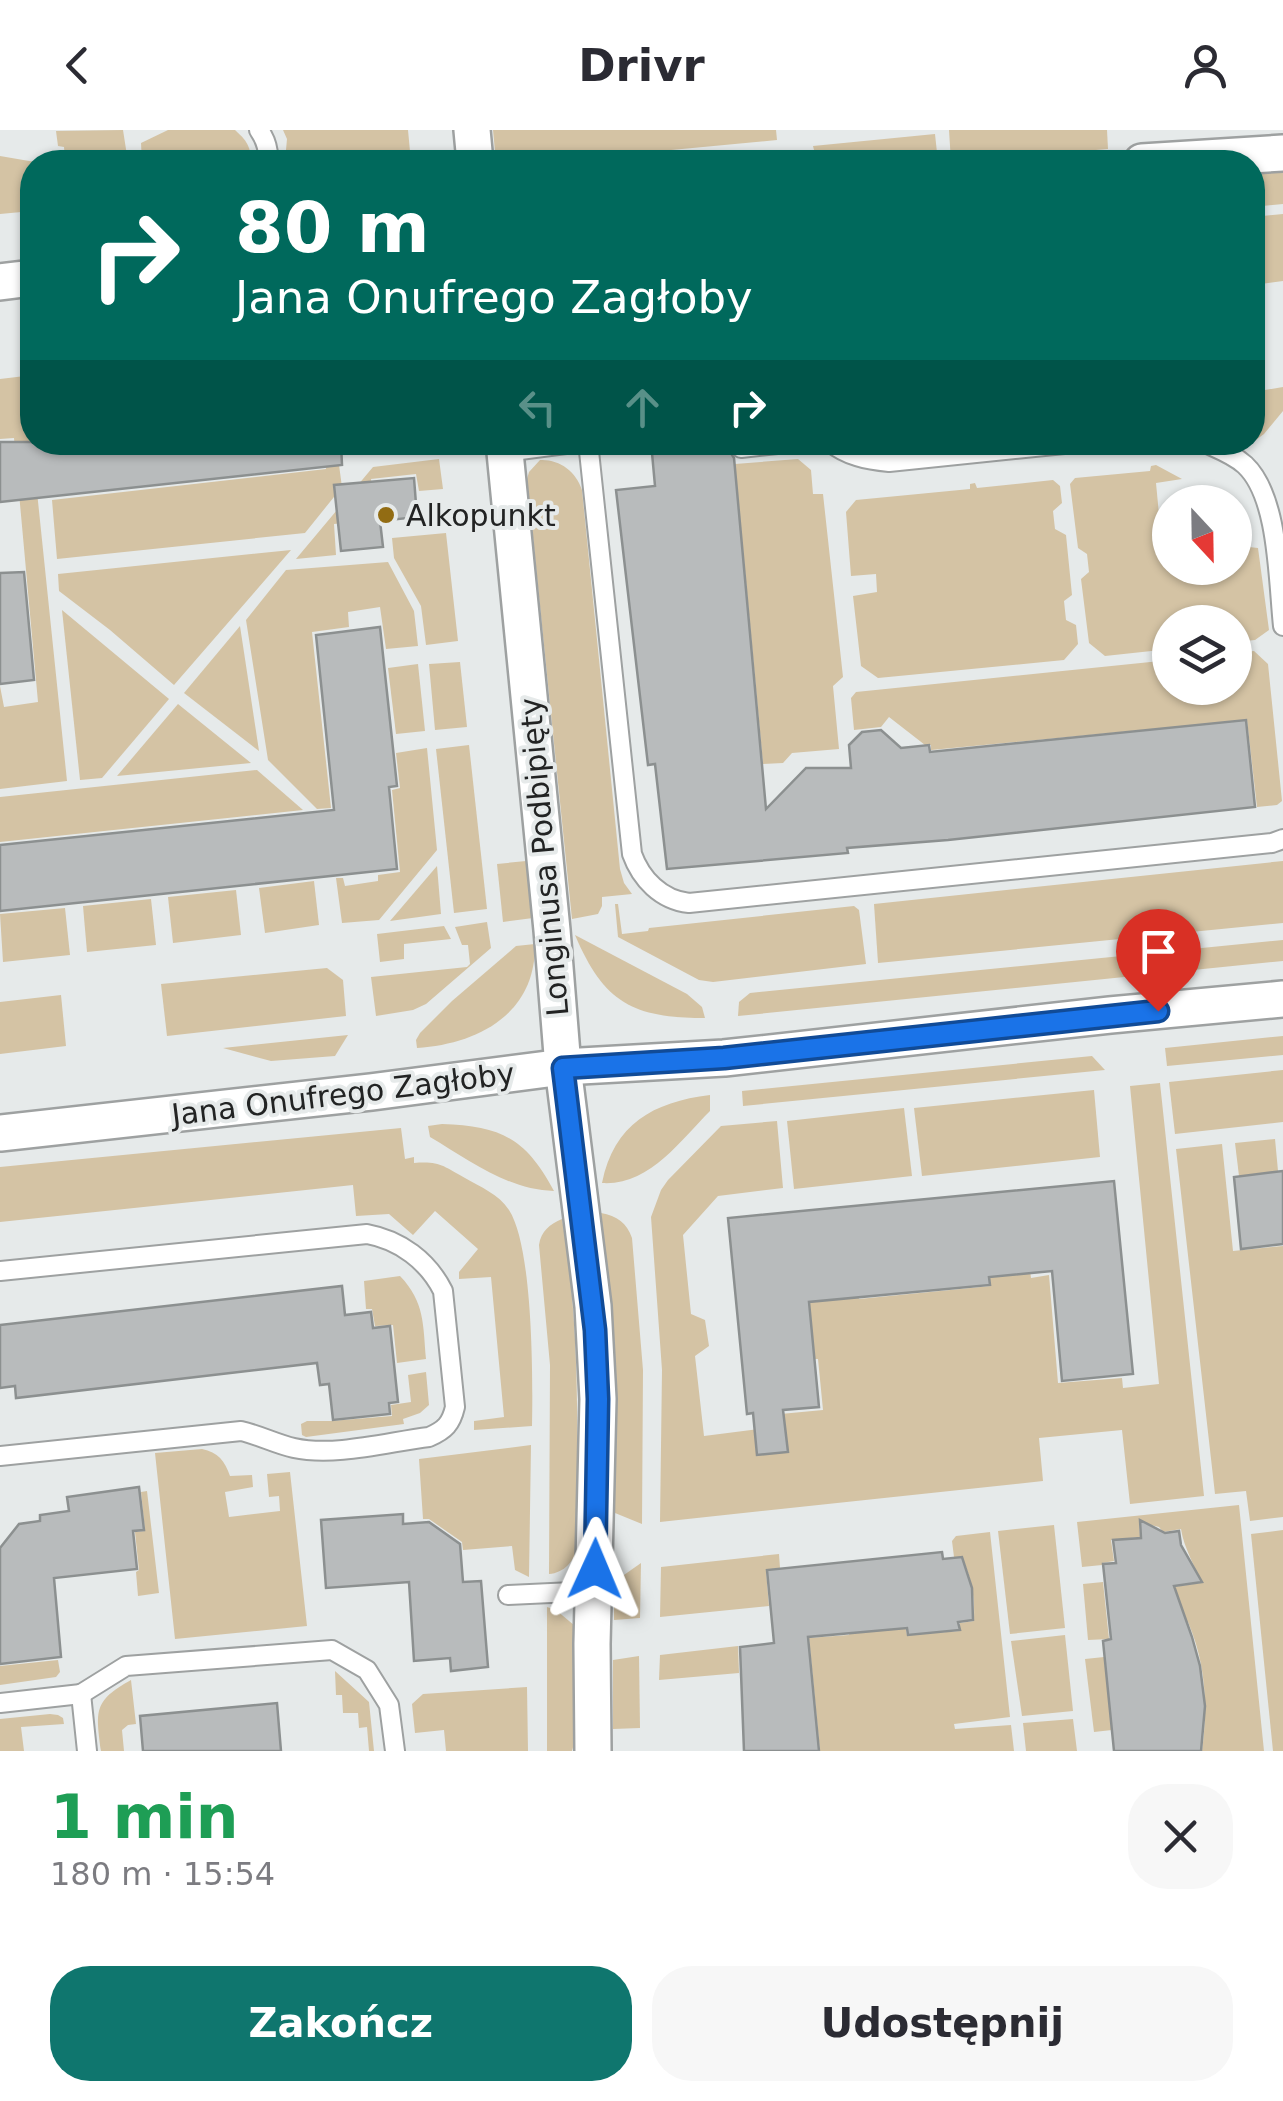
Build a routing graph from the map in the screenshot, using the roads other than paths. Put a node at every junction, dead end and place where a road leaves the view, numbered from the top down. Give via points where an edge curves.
1 (506, 455) edge
2 (586, 455) edge
3 (850, 455) edge
4 (957, 455) edge
5 (1232, 455) edge
6 (1283, 626) edge
7 (1283, 839) edge
8 (1283, 999) edge
9 (563, 1068) junction
10 (0, 1133) edge
11 (0, 1272) edge
12 (0, 1456) edge
13 (594, 1591) junction
14 (508, 1596) dead end
15 (81, 1694) junction
16 (0, 1703) edge
17 (87, 1751) edge
18 (395, 1751) edge
19 (593, 1751) edge

1 - 9 street, Longinusa Podbipięty
2 - 7 lane via 632,854 643,876 672,900 825,890
3 - 4 lane via 889,462
5 - 6 lane via 1262,486 1270,509
8 - 9 street, Jana Onufrego Zagłoby via 724,1058
9 - 10 street, Jana Onufrego Zagłoby
9 - 13 street, Longinusa Podbipięty via 596,1354
11 - 12 lane via 381,1236 422,1262 443,1291 455,1407 444,1431 429,1437 326,1451 240,1431
13 - 14 lane
13 - 19 street, Longinusa Podbipięty
15 - 16 lane
15 - 17 lane
15 - 18 lane via 126,1666 332,1650 367,1670 389,1704

